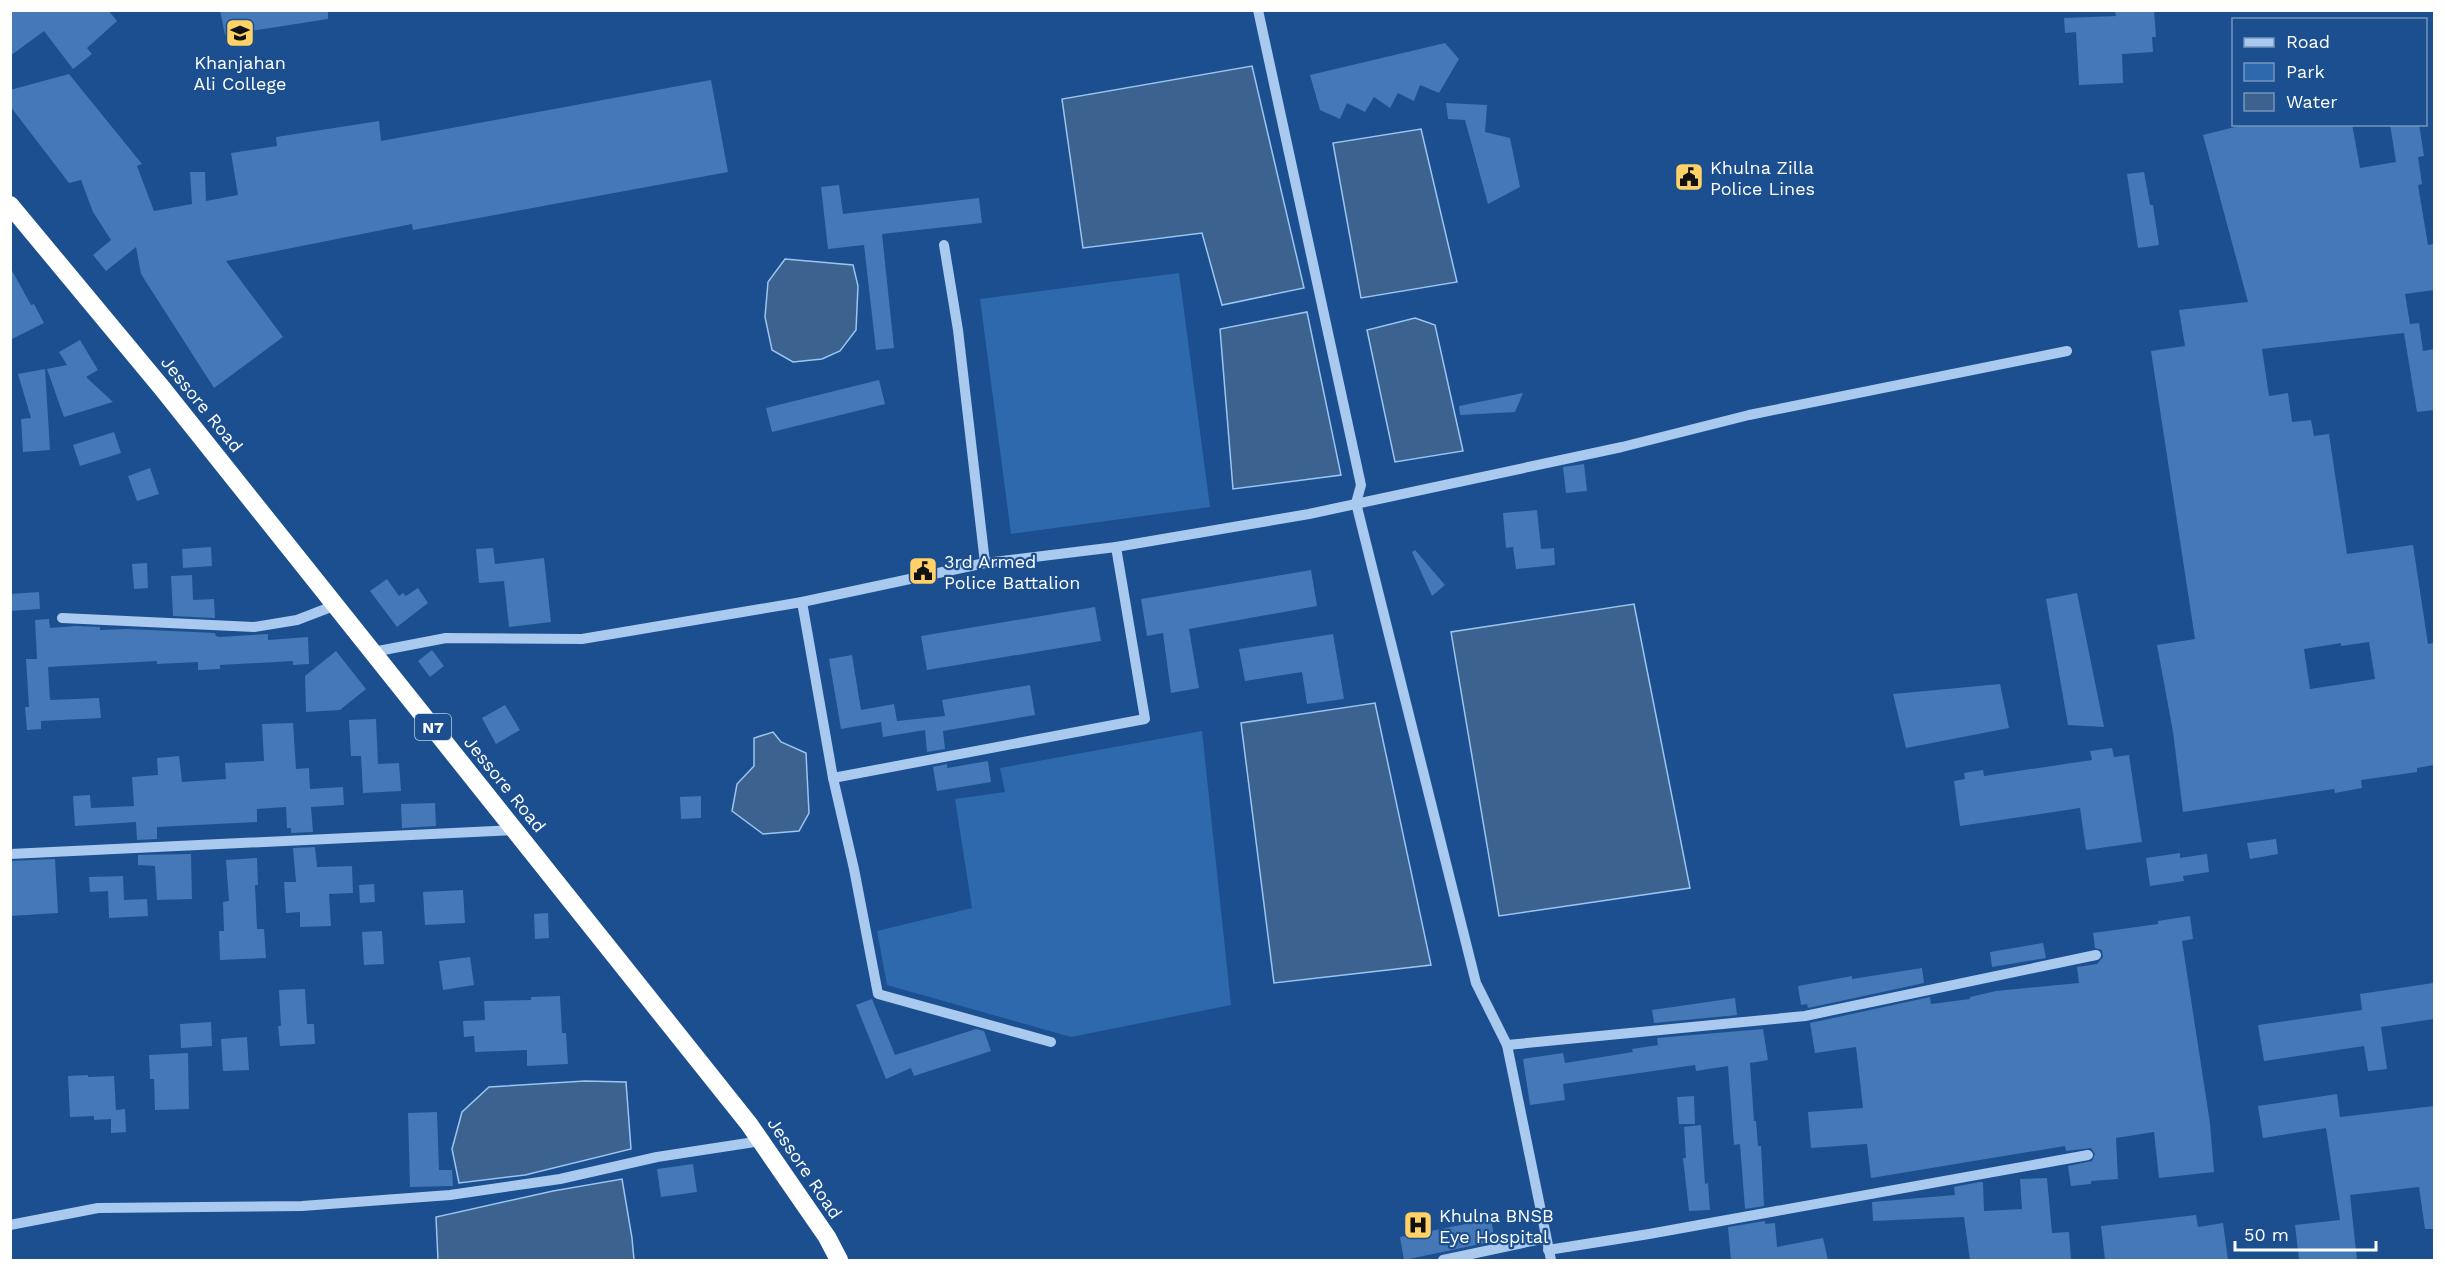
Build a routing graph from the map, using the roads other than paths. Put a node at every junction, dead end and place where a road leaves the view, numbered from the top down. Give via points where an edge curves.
1 (1258, 10) edge
2 (10, 205) edge
3 (944, 245) dead end
4 (2067, 351) dead end
5 (1356, 503) junction
6 (1116, 547) junction
7 (985, 563) junction
8 (802, 602) junction
9 (336, 605) junction
10 (62, 618) dead end
11 (373, 652) junction
12 (833, 778) junction
13 (516, 831) junction
14 (10, 854) edge
15 (2096, 955) dead end
16 (1051, 1042) dead end
17 (1507, 1044) junction
18 (760, 1141) junction
19 (2088, 1155) dead end
20 (10, 1225) edge
21 (1546, 1238) junction
22 (1549, 1255) edge
23 (839, 1260) edge
24 (1443, 1260) edge

1 - 5 street via 1360,485
2 - 9 highway, Jessore Road / N7
3 - 7 street
4 - 5 street via 1749,415 1622,447
5 - 6 street
5 - 17 street via 1476,983
6 - 7 street
6 - 12 street via 1145,719
7 - 8 street
8 - 11 street via 582,639 446,638
8 - 12 street
9 - 10 street via 297,620 254,627
9 - 11 highway, Jessore Road / N7
11 - 13 highway, Jessore Road / N7
12 - 16 street via 878,994
13 - 14 street
13 - 18 highway, Jessore Road / N7
15 - 17 street via 1805,1016
17 - 21 street
18 - 20 street via 657,1157 560,1179 450,1195 302,1206 98,1208
18 - 23 highway, Jessore Road / N7
19 - 22 street
21 - 22 street
21 - 24 street

